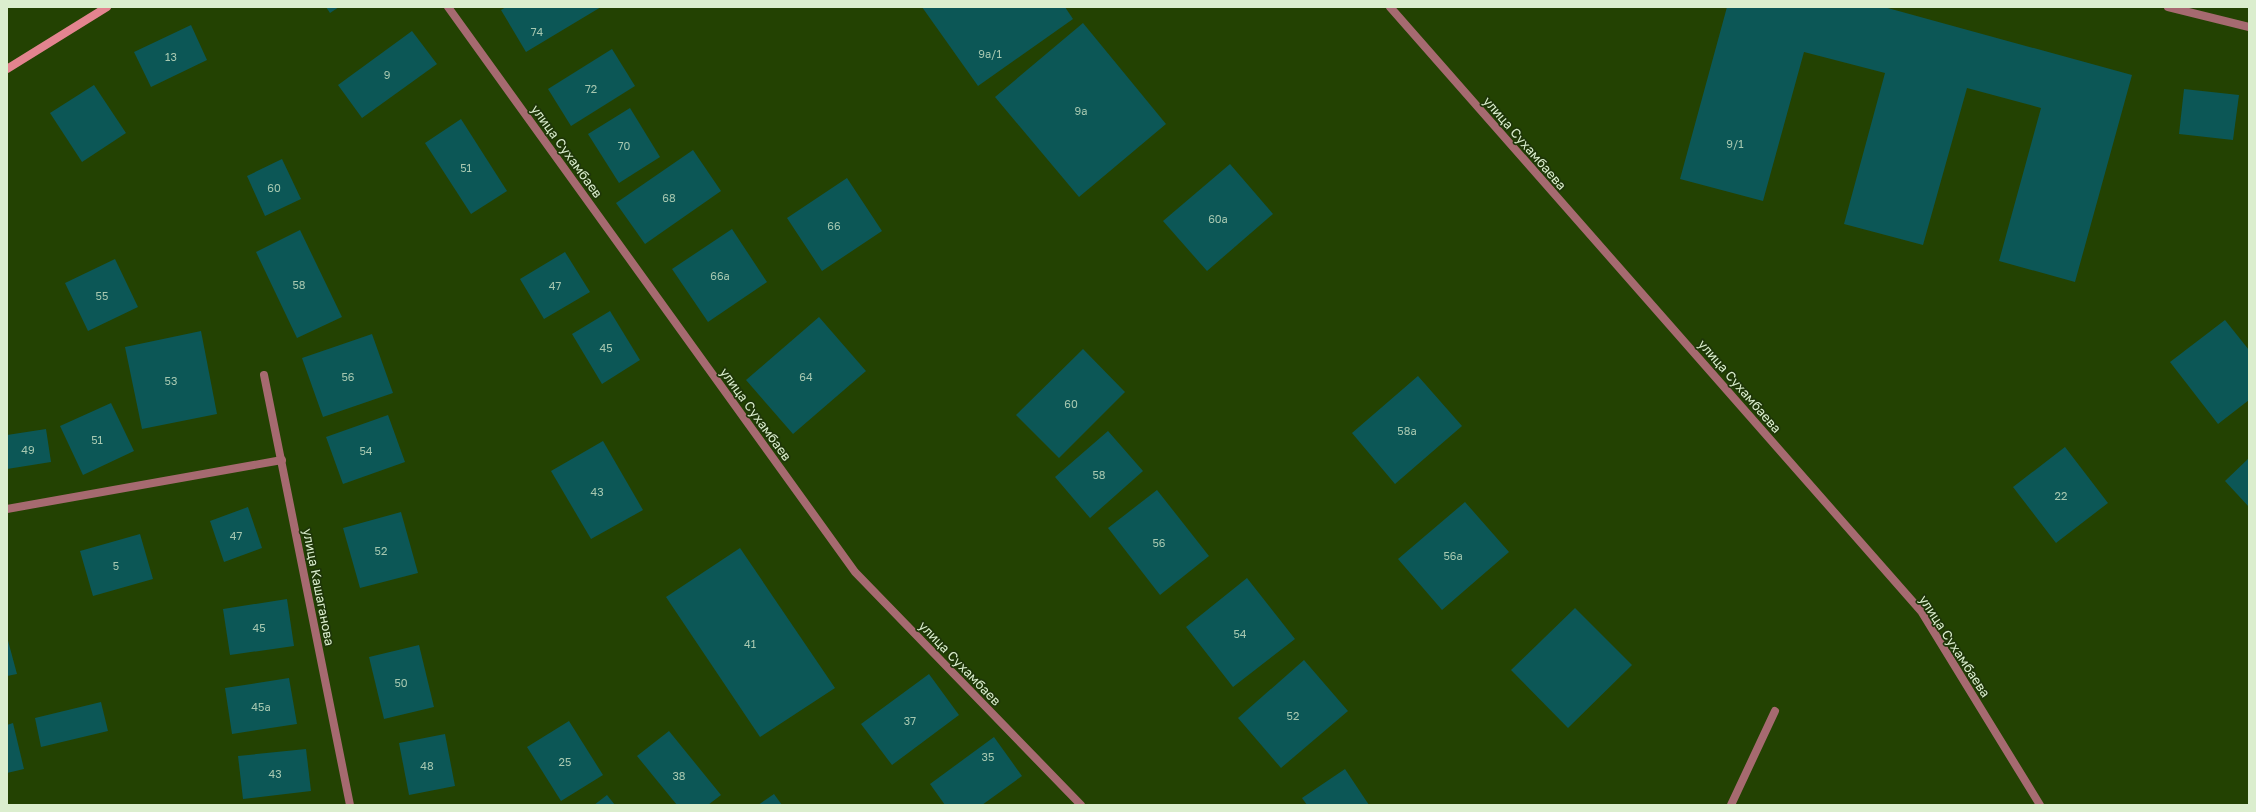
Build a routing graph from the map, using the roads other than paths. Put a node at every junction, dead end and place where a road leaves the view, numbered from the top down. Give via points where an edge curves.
1 (107, 7) edge
2 (448, 7) edge
3 (1390, 7) edge
4 (2168, 7) edge
5 (2249, 27) edge
6 (7, 69) edge
7 (264, 375) dead end
8 (282, 460) junction
9 (7, 509) edge
10 (1775, 712) dead end
11 (350, 805) edge
12 (1081, 805) edge
13 (1731, 805) edge
14 (2040, 805) edge

1 - 6 street
2 - 12 street, улица Сухамбаев via 854,572
3 - 14 street, улица Сухамбаева via 1921,611
4 - 5 street
7 - 8 street, улица Кашаганова
8 - 9 street
8 - 11 street, улица Кашаганова
10 - 13 street

